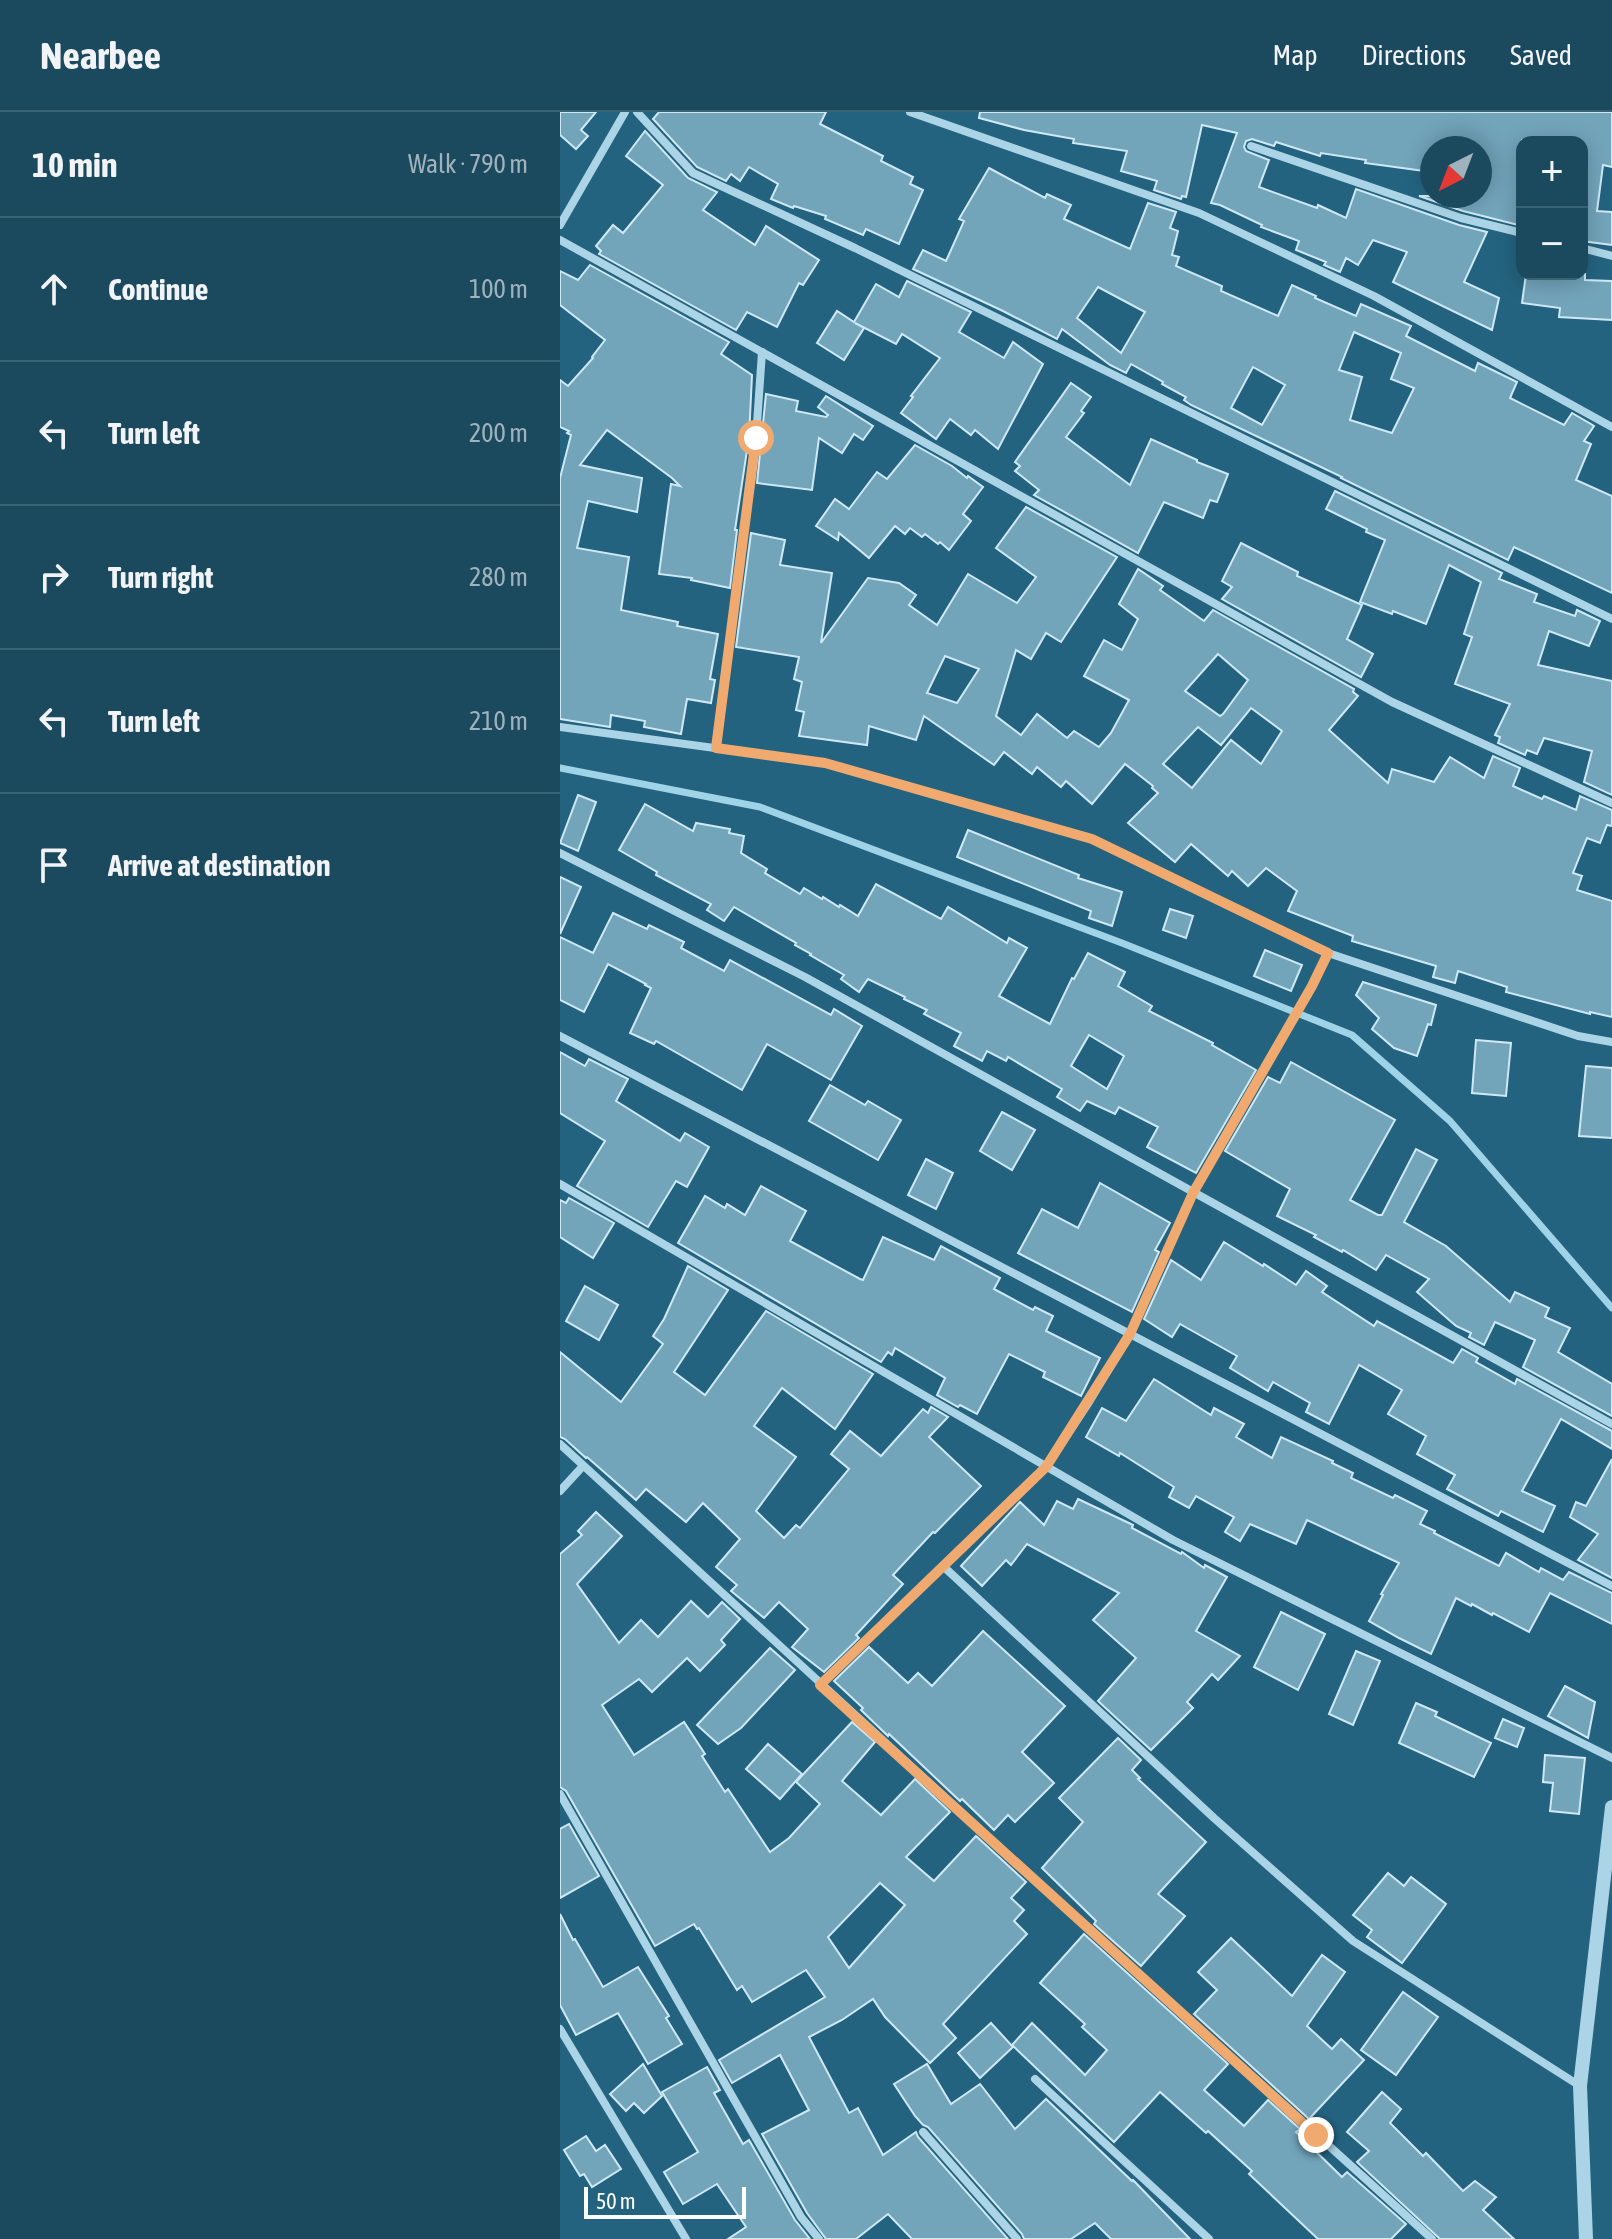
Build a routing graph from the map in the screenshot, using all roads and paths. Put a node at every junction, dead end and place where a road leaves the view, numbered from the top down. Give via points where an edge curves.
1 (625, 112) edge
2 (637, 112) edge
3 (910, 112) edge
4 (1251, 146) dead end
5 (560, 225) edge
6 (1516, 232) edge
7 (560, 240) edge
8 (1588, 250) edge
9 (1612, 256) edge
10 (762, 352) junction
11 (1612, 427) edge
12 (1612, 619) edge
13 (560, 727) edge
14 (716, 748) junction
15 (1612, 803) edge
16 (560, 853) edge
17 (1328, 953) junction
18 (560, 1036) edge
19 (1612, 1042) edge
20 (560, 1184) edge
21 (1193, 1193) junction
22 (1130, 1334) junction
23 (1612, 1424) edge
24 (560, 1444) edge
25 (583, 1466) junction
26 (1046, 1467) junction
27 (560, 1491) edge
28 (943, 1566) junction
29 (1612, 1586) edge
30 (820, 1685) junction
31 (1612, 1758) edge
32 (560, 1794) edge
33 (1612, 1807) edge
34 (560, 2029) edge
35 (1035, 2079) dead end
36 (1580, 2086) junction
37 (923, 2132) dead end
38 (686, 2239) edge
39 (819, 2239) edge
40 (1017, 2239) edge
41 (1209, 2239) edge
42 (1432, 2239) edge
43 (1586, 2239) edge

1 - 5 street
2 - 12 street via 693,173
3 - 11 street via 1199,213 1374,296
4 - 6 street via 1461,218
7 - 10 street
8 - 9 street
10 - 14 street
10 - 15 street via 1392,702
13 - 14 street
14 - 17 street via 825,763 1092,839
16 - 21 street via 805,977
17 - 19 street via 1578,1036
17 - 21 street
18 - 22 street
20 - 26 street
21 - 22 street
21 - 23 street
22 - 26 street
22 - 29 street
24 - 25 street
25 - 27 street
25 - 30 street
26 - 28 street
26 - 31 street via 1173,1540
28 - 30 street
28 - 36 street via 1353,1941
30 - 42 street
32 - 39 street via 801,2217
33 - 36 street
34 - 38 street
35 - 41 street
36 - 43 street
37 - 40 street

